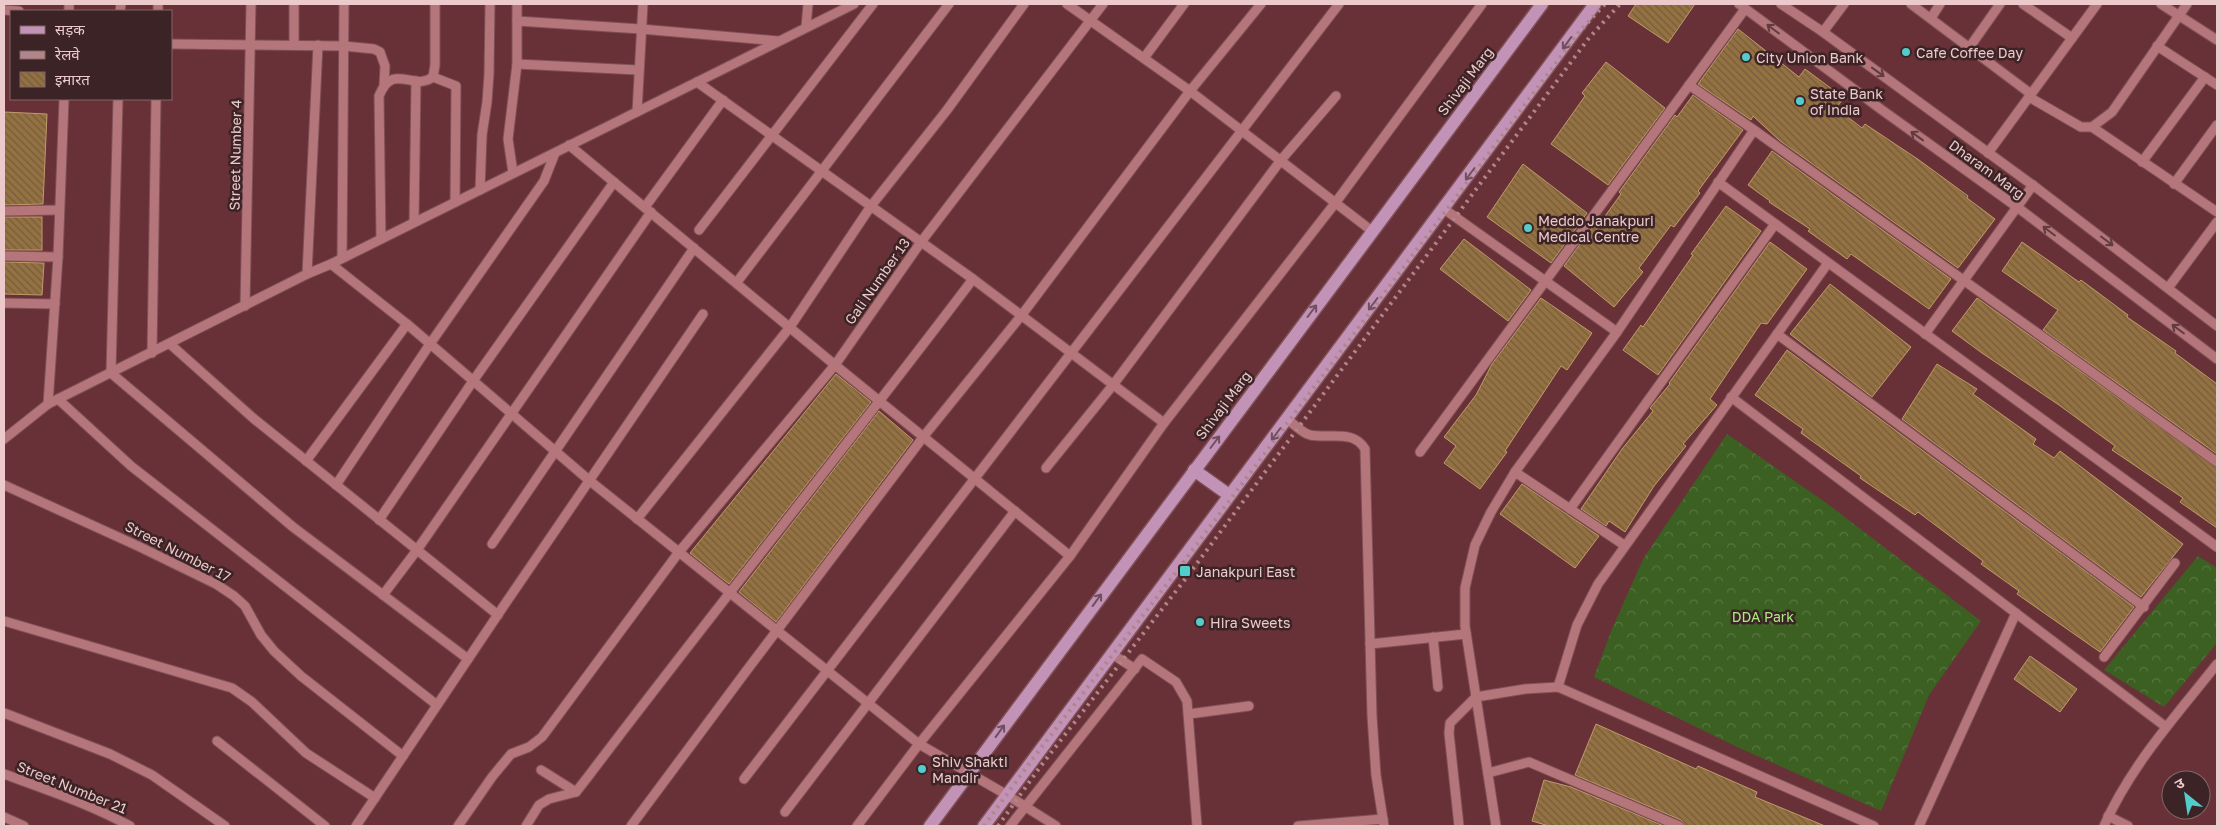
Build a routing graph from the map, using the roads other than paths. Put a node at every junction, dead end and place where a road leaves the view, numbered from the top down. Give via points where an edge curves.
1 (251, 4) edge
2 (294, 4) edge
3 (344, 4) edge
4 (436, 4) edge
5 (490, 4) edge
6 (517, 4) edge
7 (643, 4) edge
8 (808, 4) edge
9 (854, 4) edge
10 (873, 4) edge
11 (949, 4) edge
12 (1024, 4) edge
13 (1067, 4) edge
14 (1103, 4) edge
15 (1184, 4) edge
16 (1261, 4) edge
17 (1339, 4) edge
18 (1482, 4) edge
19 (1542, 4) edge
20 (1595, 4) edge
21 (1781, 4) edge
22 (1844, 4) edge
23 (1911, 4) edge
24 (1940, 4) edge
25 (2000, 4) edge
26 (2023, 4) edge
27 (2085, 4) edge
28 (2161, 4) edge
29 (2187, 4) edge
30 (1742, 6) edge
31 (2095, 6) edge
32 (2179, 15) junction
33 (1930, 18) junction
34 (1090, 20) junction
35 (517, 21) junction
36 (806, 28) junction
37 (641, 29) junction
38 (1823, 32) junction
39 (2072, 38) junction
40 (2217, 40) edge
41 (778, 42) junction
42 (172, 44) edge
43 (251, 45) junction
44 (294, 45) junction
45 (318, 45) junction
46 (344, 46) junction
47 (2157, 46) junction
48 (1969, 48) junction
49 (1144, 58) junction
50 (517, 64) junction
51 (638, 70) junction
52 (433, 77) junction
53 (2205, 77) junction
54 (416, 82) junction
55 (697, 82) junction
56 (384, 85) junction
57 (1689, 85) junction
58 (2217, 85) edge
59 (1190, 91) junction
60 (1336, 96) dead end
61 (2030, 96) junction
62 (64, 100) edge
63 (118, 100) edge
64 (156, 100) edge
65 (723, 100) junction
66 (637, 112) junction
67 (2217, 125) edge
68 (2092, 127) junction
69 (1242, 130) junction
70 (1754, 130) junction
71 (770, 134) junction
72 (569, 145) junction
73 (555, 152) junction
74 (1988, 153) junction
75 (1281, 160) junction
76 (2142, 162) junction
77 (822, 171) junction
78 (513, 173) junction
79 (614, 182) junction
80 (1718, 182) junction
81 (2174, 184) junction
82 (2033, 185) junction
83 (480, 190) junction
84 (455, 202) junction
85 (1336, 202) junction
86 (871, 206) junction
87 (2017, 207) junction
88 (1444, 208) junction
89 (58, 210) junction
90 (648, 210) junction
91 (4, 211) edge
92 (2217, 212) edge
93 (414, 222) junction
94 (2217, 222) edge
95 (1775, 224) junction
96 (699, 230) dead end
97 (1372, 231) junction
98 (381, 239) junction
99 (921, 242) junction
100 (694, 248) junction
101 (4, 256) edge
102 (58, 257) junction
103 (342, 258) junction
104 (1828, 263) junction
105 (331, 264) junction
106 (307, 274) junction
107 (972, 279) junction
108 (1964, 280) junction
109 (1545, 281) junction
110 (737, 282) junction
111 (2168, 288) junction
112 (4, 303) edge
113 (55, 304) junction
114 (245, 306) junction
115 (702, 314) dead end
116 (1021, 316) junction
117 (407, 324) junction
118 (2217, 326) edge
119 (790, 328) junction
120 (1617, 332) junction
121 (1777, 334) junction
122 (1925, 334) junction
123 (170, 344) junction
124 (430, 344) junction
125 (152, 352) junction
126 (1071, 353) junction
127 (2217, 359) edge
128 (835, 365) junction
129 (111, 372) junction
130 (473, 381) junction
131 (1113, 385) junction
132 (1731, 397) junction
133 (58, 399) junction
134 (881, 401) junction
135 (48, 404) junction
136 (511, 413) junction
137 (1287, 419) junction
138 (1164, 423) junction
139 (924, 436) junction
140 (4, 439) edge
141 (554, 450) junction
142 (1420, 452) dead end
143 (306, 461) junction
144 (2217, 462) edge
145 (1046, 468) dead end
146 (1194, 470) junction
147 (1516, 472) junction
148 (975, 478) junction
149 (590, 481) junction
150 (4, 484) edge
151 (336, 485) junction
152 (1229, 495) junction
153 (1570, 509) junction
154 (1015, 511) junction
155 (638, 519) junction
156 (379, 520) junction
157 (492, 544) dead end
158 (1624, 545) junction
159 (2217, 547) edge
160 (417, 550) junction
161 (679, 552) junction
162 (1070, 556) junction
163 (2175, 563) dead end
164 (728, 593) junction
165 (384, 595) junction
166 (2144, 607) junction
167 (2016, 613) junction
168 (498, 615) junction
169 (4, 621) edge
170 (777, 632) junction
171 (1466, 634) junction
172 (1433, 637) junction
173 (1370, 644) junction
174 (1112, 654) junction
175 (2104, 657) dead end
176 (468, 658) junction
177 (2217, 664) edge
178 (1135, 669) junction
179 (827, 671) junction
180 (1438, 687) dead end
181 (1558, 687) junction
182 (1476, 697) junction
183 (867, 703) junction
184 (437, 705) junction
185 (1249, 706) dead end
186 (4, 713) edge
187 (1189, 714) junction
188 (2166, 728) junction
189 (217, 741) dead end
190 (918, 744) junction
191 (403, 756) junction
192 (542, 770) dead end
193 (1488, 773) junction
194 (4, 774) edge
195 (969, 774) junction
196 (744, 779) dead end
197 (576, 792) junction
198 (1007, 794) junction
199 (375, 798) junction
200 (1024, 806) junction
201 (785, 812) dead end
202 (2108, 816) junction
203 (4, 817) edge
204 (1383, 823) edge
205 (24, 826) edge
206 (130, 826) edge
207 (225, 826) edge
208 (325, 826) edge
209 (356, 826) edge
210 (458, 826) edge
211 (526, 826) edge
212 (631, 826) edge
213 (857, 826) edge
214 (930, 826) edge
215 (984, 826) edge
216 (1010, 826) edge
217 (1056, 826) edge
218 (1196, 826) edge
219 (1298, 826) edge
220 (1459, 826) edge
221 (1497, 826) edge
222 (1679, 826) edge
223 (1874, 826) edge
224 (1920, 826) edge
225 (2104, 826) edge
226 (2128, 826) edge

1 - 43 street, Street Number 4
2 - 44 street
3 - 46 street
4 - 52 street
5 - 83 street via 489,74
6 - 35 street
7 - 37 street
8 - 36 street
9 - 36 street
10 - 71 street
11 - 77 street
12 - 86 street
13 - 34 street
14 - 34 street, Gali Number 13
15 - 49 street
16 - 59 street
17 - 69 street
18 - 85 street
19 - 97 main road, Shivaji Marg
20 -> 88 main road
21 - 38 street, Dharam Marg
22 - 38 street
23 - 33 street
24 - 33 street
25 - 48 street
26 - 39 street
27 - 31 street
28 - 32 street
29 - 32 street
30 - 57 street
87 -> 30 street, Dharam Marg
31 - 39 street
32 - 40 street
32 - 47 street
33 - 48 street
34 - 49 street
34 - 99 street, Gali Number 13
35 - 37 street
35 - 50 street
36 - 41 street
37 - 41 street
37 - 51 street
38 -> 74 street, Dharam Marg
39 - 61 street
41 - 55 street
42 - 43 street
43 - 44 street
43 - 114 street, Street Number 4
44 - 45 street
45 - 46 street
45 - 106 street
46 - 56 street via 380,52 385,66
46 - 103 street
47 - 53 street
47 - 68 street via 2112,112
48 - 61 street
49 - 59 street
50 - 51 street
50 - 78 street via 508,139
51 - 66 street
52 - 54 street
52 - 84 street via 456,86
53 - 58 street
53 - 76 street
54 - 56 street via 400,77
54 - 93 street
55 - 65 street
55 - 66 street
56 - 98 street via 379,96
57 - 70 street
57 - 109 street
59 - 69 street
59 - 116 street
60 - 75 street
61 - 68 street via 2081,126
61 - 74 street
62 - 89 street
63 - 129 street
64 - 125 street
65 - 71 street
65 - 90 street
66 - 72 street
67 - 81 street
68 - 76 street
69 - 75 street
69 - 126 street
70 - 80 street
70 - 108 street
71 - 77 street
71 - 96 street
72 - 73 street
72 - 79 street
73 - 78 street
73 - 124 street via 544,181
74 - 82 street, Dharam Marg
75 - 85 street
75 - 131 street
76 - 81 street
77 - 86 street
77 - 110 street
78 - 83 street
79 - 90 street
79 - 130 street
80 - 95 street
80 - 120 street
81 - 92 street
82 - 87 street
82 -> 111 street, Dharam Marg
83 - 84 street
84 - 93 street
85 - 97 street
85 - 138 street
86 - 99 street
86 - 119 street
87 - 108 street
127 -> 87 street, Dharam Marg
88 - 109 street
88 -> 137 main road
89 - 91 street
89 - 102 street
90 - 100 street
90 - 136 street
93 - 98 street
94 - 111 street
95 - 104 street
95 - 153 street
146 -> 97 main road, Shivaji Marg
98 - 103 street
99 - 107 street
99 - 128 street, Gali Number 13
100 - 110 street
100 - 141 street
101 - 102 street
102 - 113 street
103 - 105 street
104 - 121 street
104 - 122 street
105 - 106 street
105 - 117 street
106 - 114 street
107 - 116 street
107 - 134 street
108 - 122 street
108 - 144 street
109 - 120 street
109 - 142 street
110 - 119 street
111 - 118 street, Dharam Marg
112 - 113 street
113 - 135 street
114 - 123 street
115 - 149 street
116 - 126 street
116 - 139 street
117 - 124 street
117 - 143 street
119 - 128 street
119 - 155 street
120 - 147 street
121 - 132 street
121 - 166 street
122 - 159 street
123 - 125 street
123 - 143 street
124 - 130 street
124 - 151 street
125 - 129 street
126 - 131 street
126 - 148 street
128 - 134 street
128 - 161 street, Gali Number 13
129 - 133 street
129 - 165 street via 293,527
130 - 136 street
130 - 156 street
131 - 138 street
131 - 145 street
132 - 158 street
132 - 167 street
133 - 135 street
133 - 184 street via 131,466
134 - 139 street
134 - 164 street
135 - 140 street
136 - 141 street
136 - 160 street
137 -> 152 main road
137 - 173 street via 1309,434 1350,436 1361,441 1365,449
138 - 162 street
139 - 148 street
139 - 170 street
141 - 149 street
141 - 157 street
143 - 151 street
146 - 152 main road
195 -> 146 main road, Shivaji Marg
147 - 153 street
147 - 171 street via 1474,545 1465,588
148 - 154 street
148 - 179 street
149 - 155 street
149 - 168 street
150 - 191 street, Street Number 17 via 216,584 234,596 245,606 274,651 308,682
151 - 156 street
152 - 174 main road
153 - 158 street
154 - 162 street
154 - 183 street
155 - 161 street
156 - 160 street
158 - 181 street via 1598,584 1578,625
160 - 165 street
160 - 168 street
161 - 164 street
161 - 210 street, Gali Number 13 via 542,737 512,754
162 - 190 street
163 - 166 street
164 - 170 street
164 - 197 street
165 - 176 street
166 - 175 street
167 - 188 street
167 - 224 street
168 - 176 street
169 - 199 street via 232,688 252,702 306,753
170 - 179 street
170 - 212 street
171 - 172 street
171 - 182 street
172 - 173 street
172 - 180 street
173 - 204 street via 1376,775
174 - 178 street
174 - 198 main road
176 - 184 street
177 - 188 street
178 - 187 street via 1142,660 1176,682 1187,700
178 - 200 street
179 - 183 street
179 - 196 street
181 - 182 street via 1525,688
181 - 223 street
182 - 193 street
182 - 220 street via 1450,723
183 - 190 street
183 - 201 street
184 - 191 street
185 - 187 street
186 - 207 street via 110,754 152,775
187 - 218 street
188 - 202 street via 2121,791
189 - 208 street
190 - 195 street
190 - 213 street
191 - 199 street
192 - 197 street
193 - 221 street
193 - 222 street via 1529,762
194 - 206 street, Street Number 21 via 101,811
195 - 198 street
195 - 214 main road, Shivaji Marg
197 - 211 street via 539,805
198 - 200 street
198 - 215 main road
199 - 209 street
200 - 216 street
200 - 217 street
202 - 225 street
202 - 226 street
203 - 205 street
204 - 219 street

